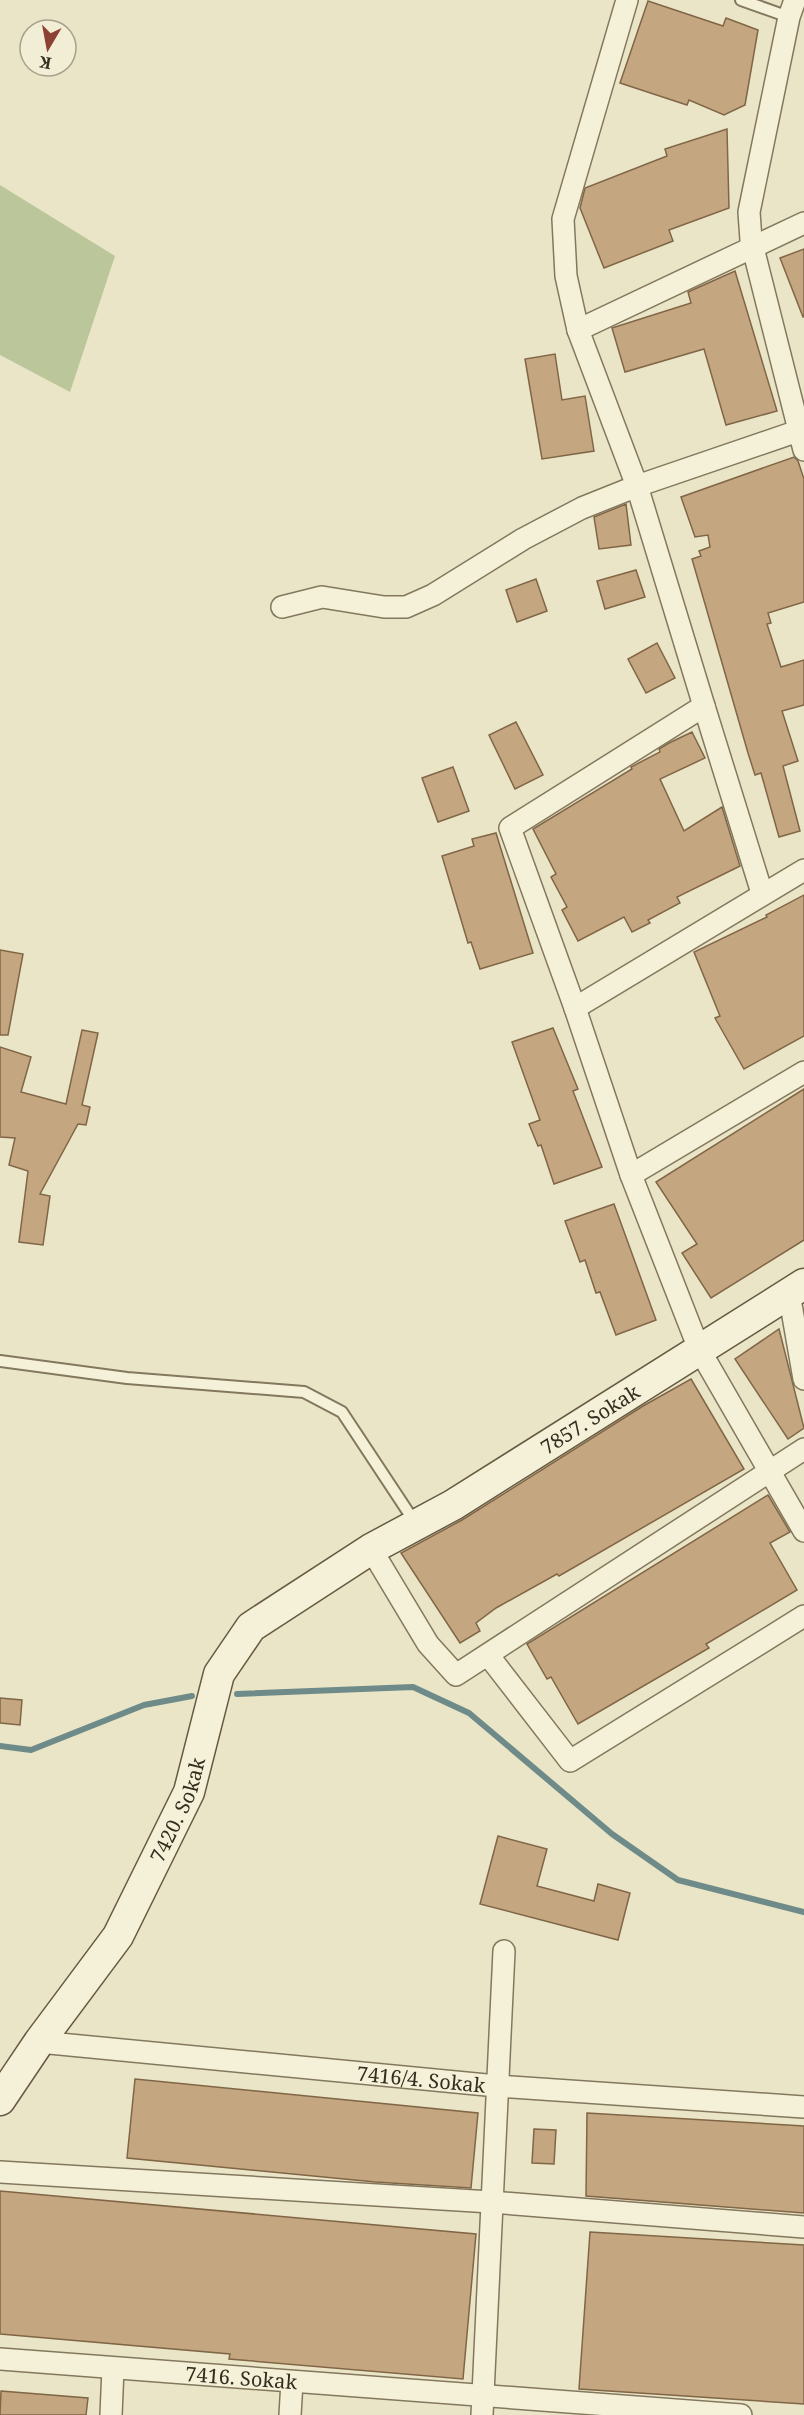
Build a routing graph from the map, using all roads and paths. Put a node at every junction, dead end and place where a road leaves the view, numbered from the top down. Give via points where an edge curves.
1 (627, 0) edge
2 (741, 0) edge
3 (792, 9) edge
4 (804, 223) edge
5 (753, 247) junction
6 (578, 330) junction
7 (802, 437) edge
8 (637, 486) junction
9 (282, 607) dead end
10 (704, 706) junction
11 (804, 870) edge
12 (762, 893) junction
13 (575, 1008) junction
14 (804, 1072) edge
15 (630, 1175) junction
16 (796, 1288) edge
17 (699, 1349) junction
18 (0, 1361) edge
19 (804, 1379) edge
20 (804, 1449) edge
21 (770, 1473) junction
22 (417, 1524) junction
23 (804, 1531) edge
24 (371, 1549) junction
25 (804, 1616) edge
26 (489, 1655) junction
27 (504, 1951) dead end
28 (39, 2042) junction
29 (497, 2086) junction
30 (0, 2100) edge
31 (804, 2107) edge
32 (0, 2172) edge
33 (491, 2202) junction
34 (804, 2227) edge
35 (0, 2359) edge
36 (113, 2368) junction
37 (292, 2382) junction
38 (483, 2405) edge
39 (111, 2415) edge
40 (290, 2415) edge
41 (741, 2415) edge

1 - 6 street via 563,219 566,276
2 - 3 lane
3 - 5 street via 749,212
4 - 5 street
5 - 6 street
5 - 7 street
6 - 8 street
7 - 8 street
8 - 9 street via 582,508 523,539 434,595 406,607 322,597
8 - 10 street
10 - 12 street
10 - 13 street via 510,828
11 - 12 street
12 - 13 street
13 - 15 street
14 - 15 street
15 - 17 street
16 - 17 street, 7857. Sokak
16 - 19 street
17 - 21 street
17 - 22 street, 7857. Sokak
18 - 22 lane via 127,1378 304,1392 342,1412
20 - 21 street
21 - 23 street
21 - 26 street
22 - 24 street, 7857. Sokak
24 - 26 street via 428,1644 456,1675
24 - 28 street, 7420. Sokak via 251,1627 219,1674 189,1792 118,1936
25 - 26 street via 570,1761
27 - 29 street
28 - 29 street, 7416/4. Sokak
28 - 30 street, 7420. Sokak
29 - 31 street, 7416/4. Sokak
29 - 33 street
32 - 33 street
33 - 34 street
33 - 38 street
35 - 36 street, 7416. Sokak
36 - 37 street, 7416. Sokak
36 - 39 street
37 - 38 street, 7416. Sokak
37 - 40 street
38 - 41 street, 7416. Sokak

